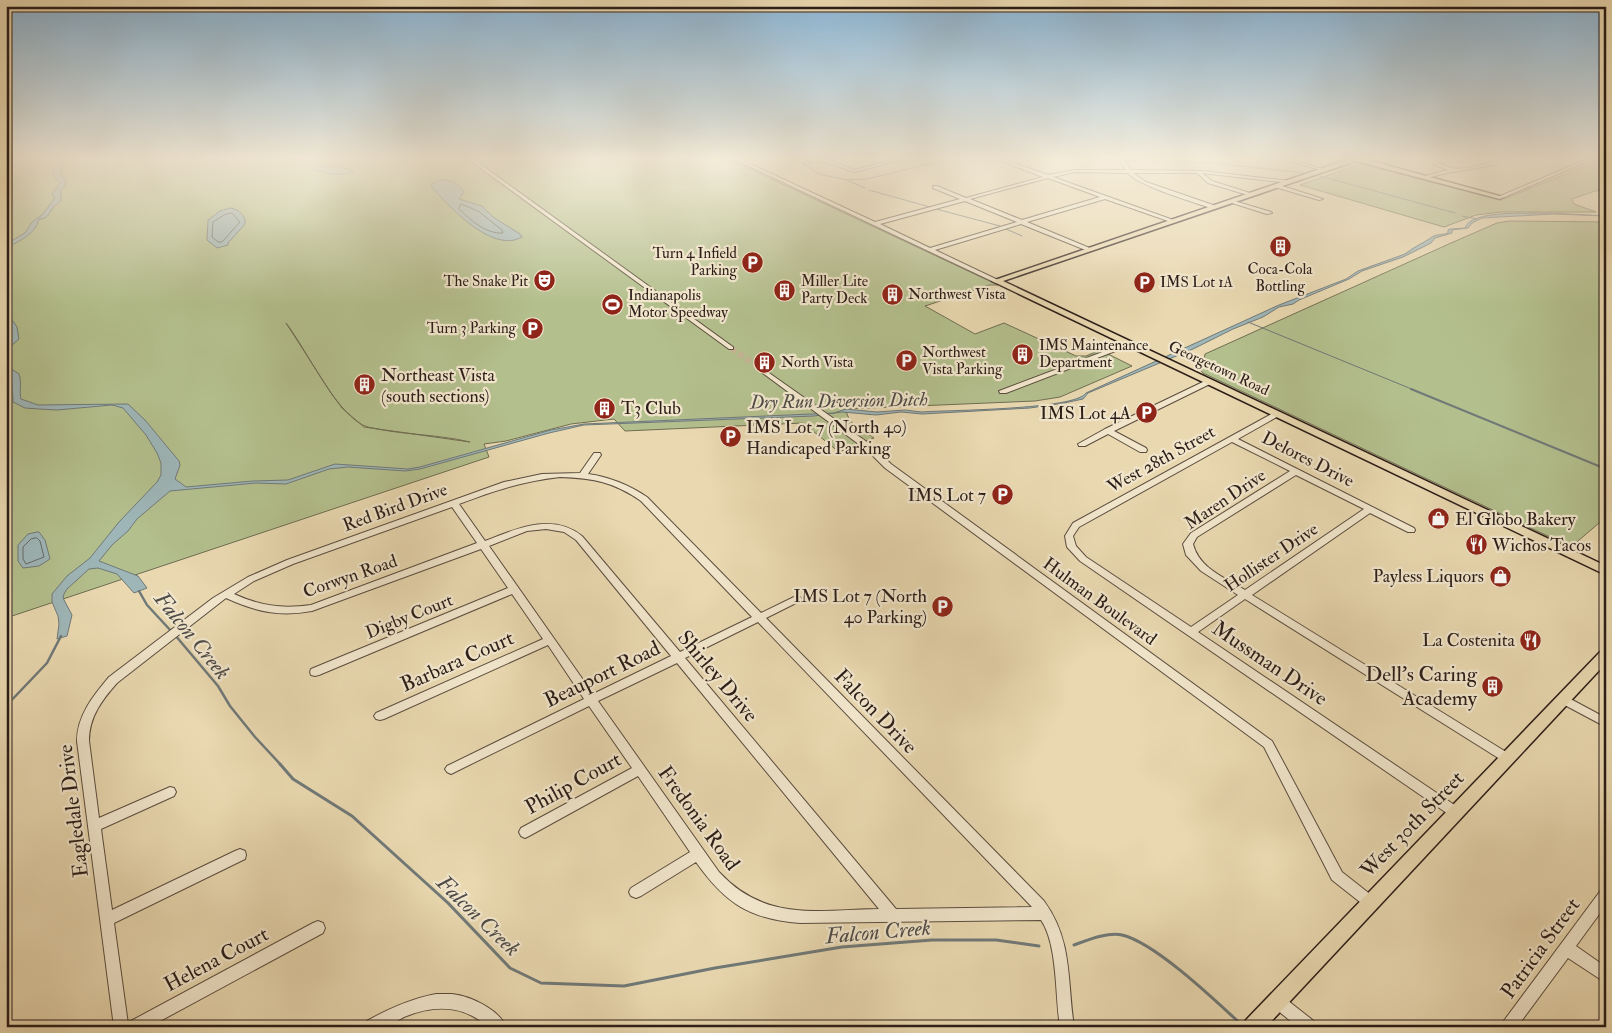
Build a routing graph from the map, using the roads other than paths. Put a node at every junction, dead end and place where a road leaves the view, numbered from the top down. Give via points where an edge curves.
1 (537, 207) edge
2 (839, 207) edge
3 (935, 207) edge
4 (985, 207) edge
5 (1071, 207) edge
6 (1134, 207) edge
7 (1249, 207) edge
8 (1214, 208) edge
9 (1269, 213) dead end
10 (1173, 221) junction
11 (1022, 222) junction
12 (875, 224) junction
13 (930, 250) junction
14 (1090, 250) junction
15 (996, 281) junction
16 (1129, 344) junction
17 (731, 348) tunnel mouth
18 (762, 370) tunnel mouth
19 (1210, 382) junction
20 (1003, 391) dead end
21 (1278, 414) junction
22 (831, 420) joint
23 (1108, 431) junction
24 (1232, 439) junction
25 (1082, 444) dead end
26 (1143, 450) dead end
27 (597, 455) dead end
28 (1296, 472) junction
29 (583, 476) junction
30 (454, 502) junction
31 (1370, 509) junction
32 (1411, 530) dead end
33 (1069, 540) joint
34 (483, 544) junction
35 (1606, 571) edge
36 (515, 589) junction
37 (225, 594) junction
38 (1244, 595) junction
39 (797, 599) dead end
40 (760, 618) junction
41 (1191, 632) junction
42 (164, 638) joint
43 (550, 640) junction
44 (1606, 654) edge
45 (678, 658) junction
46 (315, 672) dead end
47 (1563, 699) junction
48 (592, 700) junction
49 (380, 716) dead end
50 (1606, 723) edge
51 (1507, 758) junction
52 (451, 769) dead end
53 (640, 769) junction
54 (170, 792) dead end
55 (1456, 812) junction
56 (94, 826) junction
57 (525, 832) dead end
58 (699, 853) junction
59 (240, 855) dead end
60 (636, 892) dead end
61 (1606, 894) edge
62 (1370, 902) junction
63 (1045, 913) junction
64 (893, 916) junction
65 (106, 920) junction
66 (318, 928) dead end
67 (1566, 948) junction
68 (1606, 976) edge
69 (1277, 1001) junction
70 (1258, 1022) edge
71 (121, 1027) edge
72 (134, 1027) edge
73 (370, 1027) edge
74 (499, 1027) edge
75 (1068, 1027) edge
76 (1310, 1027) edge
77 (1508, 1027) edge

1 - 17 street
2 - 12 street, Georgetown Road
3 - 12 street
4 - 11 street
5 - 11 street
6 - 10 street
7 - 9 street
8 - 10 main road
10 - 14 main road
11 - 13 street
11 - 14 street
12 - 13 street, Georgetown Road
13 - 15 street, Georgetown Road
14 - 15 main road
15 - 16 main road, Georgetown Road
16 - 19 main road, Georgetown Road
16 - 20 street
18 - 22 street, Hulman Boulevard
19 - 21 main road, Georgetown Road
19 - 23 street
21 - 24 street, West 28th Street
21 - 35 main road, Georgetown Road
22 - 62 street, Hulman Boulevard via 871,449 888,466 1268,744 1337,876
23 - 25 street
23 - 26 street
24 - 28 street, Delores Drive
24 - 33 street, West 28th Street via 1076,525
27 - 29 street
28 - 31 street, Delores Drive
28 - 38 street, Maren Drive via 1194,535 1189,542 1189,552 1200,566
29 - 30 street, Red Bird Drive via 524,479
29 - 40 street, Falcon Drive via 616,482 644,499
30 - 34 street, Fredonia Road
30 - 37 street, Red Bird Drive via 290,562
31 - 32 street, Delores Drive
31 - 38 street, Hollister Drive
33 - 41 street, Mussman Drive via 1073,550 1083,559
34 - 36 street, Fredonia Road
34 - 37 street, Corwyn Road via 312,608 284,612 267,610
34 - 45 street, Shirley Drive via 536,527 555,527 572,532
36 - 43 street, Fredonia Road
36 - 46 street, Digby Court
37 - 42 street, Eagledale Drive
38 - 41 street, Hollister Drive
38 - 51 street
39 - 40 street, Beauport Road
40 - 45 street, Beauport Road
40 - 63 street, Falcon Drive
41 - 55 street, Mussman Drive
42 - 56 street, Eagledale Drive via 113,680 87,717 83,741
43 - 48 street, Fredonia Road
43 - 49 street, Barbara Court
44 - 47 main road, West 30th Street
45 - 48 street, Beauport Road
45 - 64 street, Shirley Drive
47 - 50 street
47 - 51 main road, West 30th Street
48 - 52 street, Beauport Road
48 - 53 street, Fredonia Road
51 - 55 main road, West 30th Street
53 - 57 street, Philip Court
53 - 58 street, Fredonia Road
54 - 56 street
55 - 62 main road, West 30th Street
56 - 65 street, Eagledale Drive
58 - 60 street
58 - 64 street, Fredonia Road via 732,895 765,912 800,917
59 - 65 street
61 - 67 street, Patricia Street
62 - 69 main road, West 30th Street
63 - 64 street, Fredonia Road
63 - 75 street, Falcon Drive via 1060,960
65 - 71 street, Eagledale Drive
66 - 72 street, Helena Court
67 - 68 street
67 - 77 street, Patricia Street
69 - 70 main road, West 30th Street
69 - 76 street
73 - 74 street via 416,1004 448,1001 477,1008

